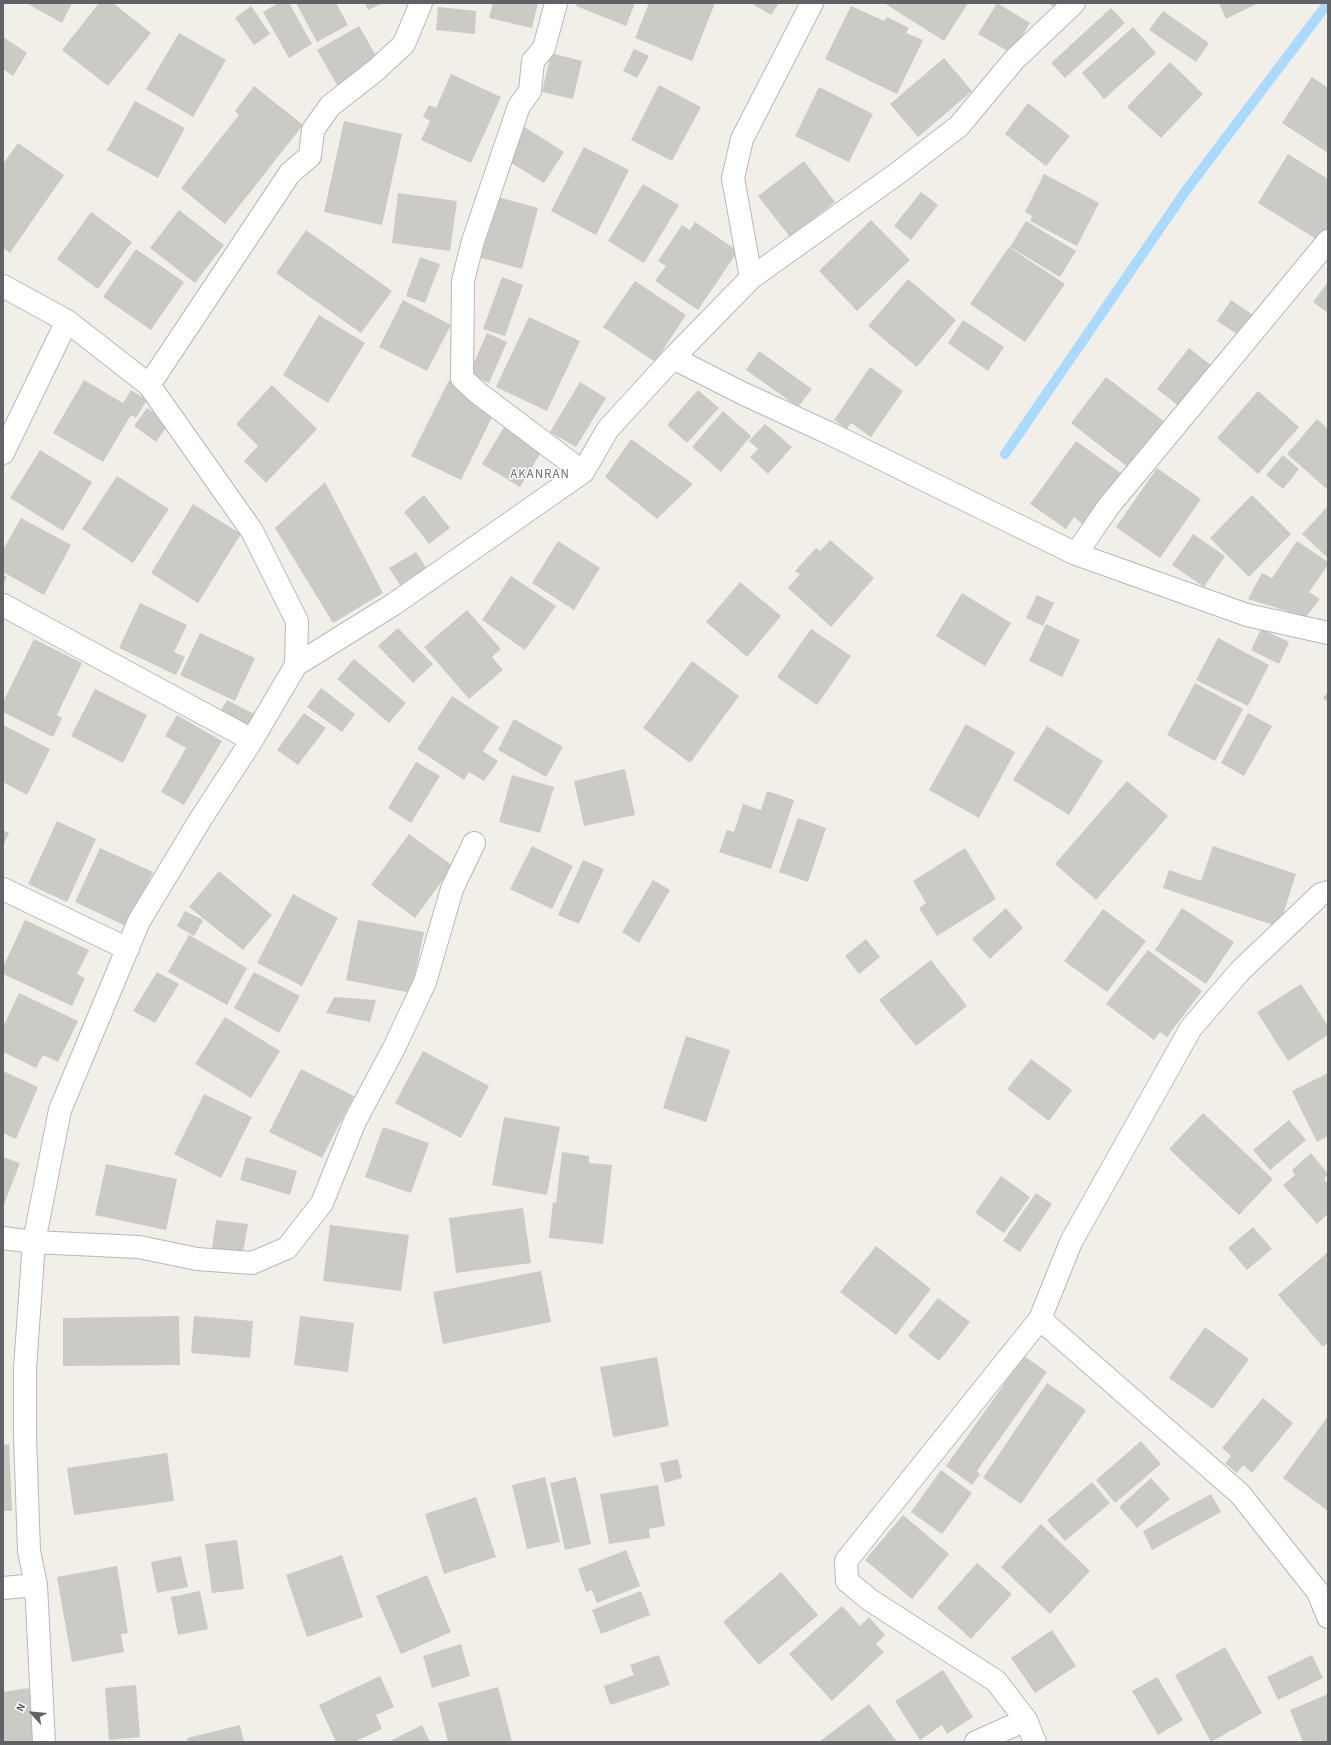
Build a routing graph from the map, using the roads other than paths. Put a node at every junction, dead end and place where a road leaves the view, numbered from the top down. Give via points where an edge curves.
1 (421, 3) edge
2 (556, 3) edge
3 (812, 3) edge
4 (1074, 3) edge
5 (1328, 241) edge
6 (751, 278) junction
7 (3, 286) edge
8 (67, 321) junction
9 (673, 358) junction
10 (149, 385) junction
11 (3, 453) edge
12 (583, 472) junction
13 (1076, 554) junction
14 (3, 605) edge
15 (1328, 633) edge
16 (296, 665) junction
17 (252, 740) junction
18 (474, 843) dead end
19 (3, 889) edge
20 (1328, 892) edge
21 (128, 949) junction
22 (3, 1238) edge
23 (34, 1242) junction
24 (1040, 1319) junction
25 (36, 1584) junction
26 (3, 1588) edge
27 (1328, 1617) edge
28 (1026, 1720) junction
29 (44, 1742) edge
30 (976, 1742) edge
31 (1035, 1742) edge

1 - 10 street via 404,44 330,106 313,130 310,156 290,173
2 - 12 street via 544,48 532,61 530,91 520,106 473,241 463,281 462,378
3 - 6 street via 742,139 732,178
4 - 6 street via 1014,60 959,126
5 - 13 street via 1108,507
6 - 9 street
7 - 8 street
8 - 10 street
8 - 11 street
9 - 12 street via 608,429
9 - 13 street
10 - 16 street via 252,531 297,621
12 - 16 street via 394,604
13 - 15 street via 1247,615
14 - 17 street
16 - 17 street
17 - 21 street via 139,921
18 - 23 street via 452,889 425,982 394,1048 355,1120 322,1203 287,1248 252,1263 197,1260 139,1247
19 - 21 street
20 - 24 street via 1321,894 1240,971 1192,1028 1071,1242
21 - 23 street via 60,1110
22 - 23 street
23 - 25 street via 25,1368 24,1436 29,1551
24 - 27 street via 1240,1494 1318,1592
24 - 28 street via 846,1561 847,1581 870,1600 996,1681
25 - 26 street
25 - 29 street
28 - 30 street
28 - 31 street

